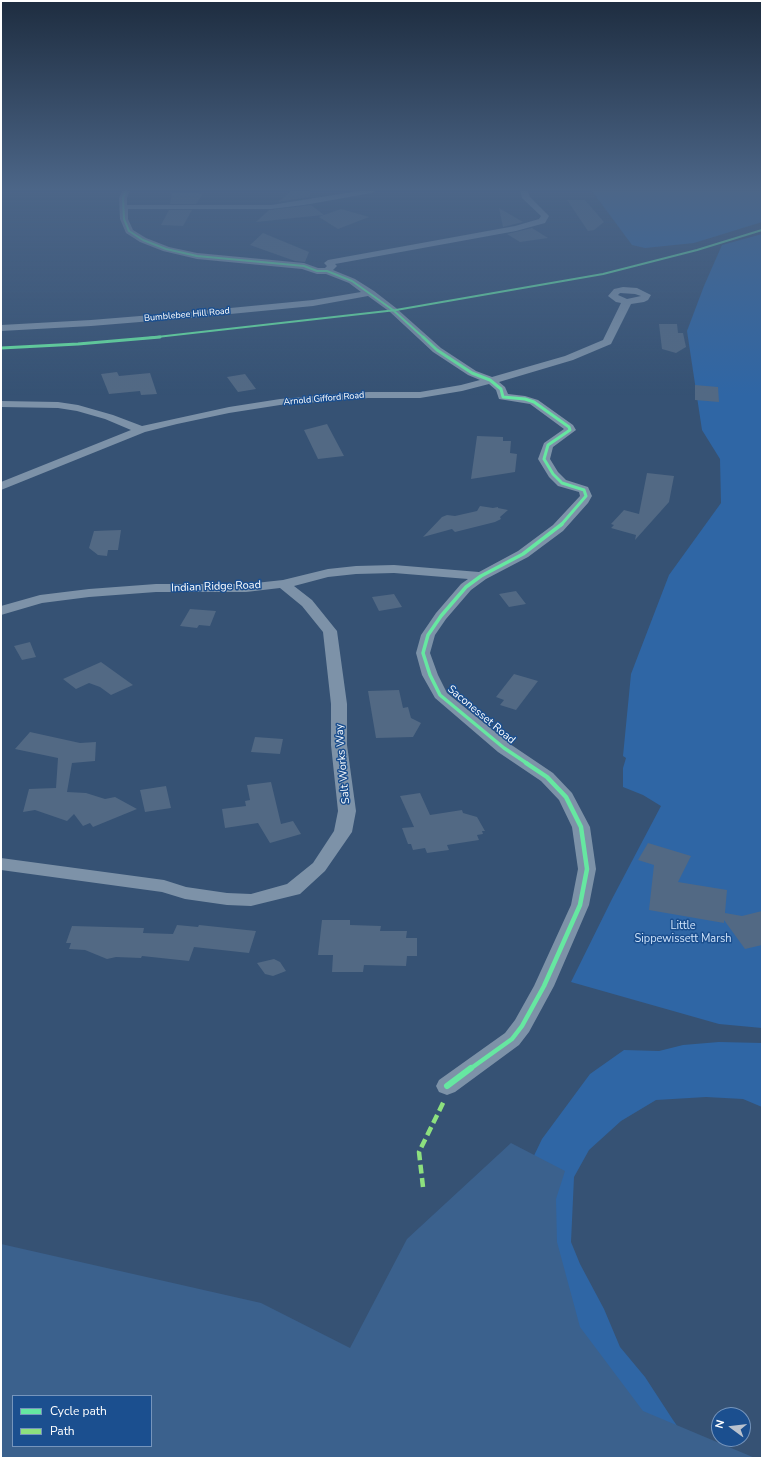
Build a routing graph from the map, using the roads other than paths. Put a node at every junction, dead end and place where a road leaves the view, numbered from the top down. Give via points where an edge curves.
1 (231, 259) edge
2 (366, 259) edge
3 (328, 267) junction
4 (371, 293) junction
5 (627, 302) dead end
6 (1, 328) edge
7 (490, 380) junction
8 (1, 404) edge
9 (141, 430) junction
10 (1, 486) edge
11 (481, 576) junction
12 (282, 584) junction
13 (1, 611) edge
14 (1, 864) edge
15 (447, 1086) dead end

1 - 3 street
2 - 3 street
3 - 4 street, Saconesset Road
4 - 6 street, Bumblebee Hill Road via 313,303 205,314
4 - 7 street, Saconesset Road via 437,350 472,373
5 - 7 street, Arnold Gifford Road via 607,342 569,358
7 - 9 street, Arnold Gifford Road via 420,395 368,395 280,402 229,410
7 - 11 street, Saconesset Road via 500,389 503,397 534,402 568,426 570,430 548,445 544,459 562,484 584,490 586,496 558,528 523,554
8 - 9 street via 78,408
9 - 10 street, Arnold Gifford Road
11 - 12 street, Indian Ridge Road via 394,569 356,570 328,573
11 - 15 street, Saconesset Road via 466,587 428,635 423,653 430,675 440,695 504,748 547,777 566,798 581,826 587,869 580,905 544,986 522,1026 512,1040
12 - 13 street, Indian Ridge Road via 246,588 107,591 40,599
12 - 14 street, Salt Works Way via 307,603 330,631 335,665 339,704 339,745 347,811 343,832 319,867 293,889 252,900 185,893 164,886

